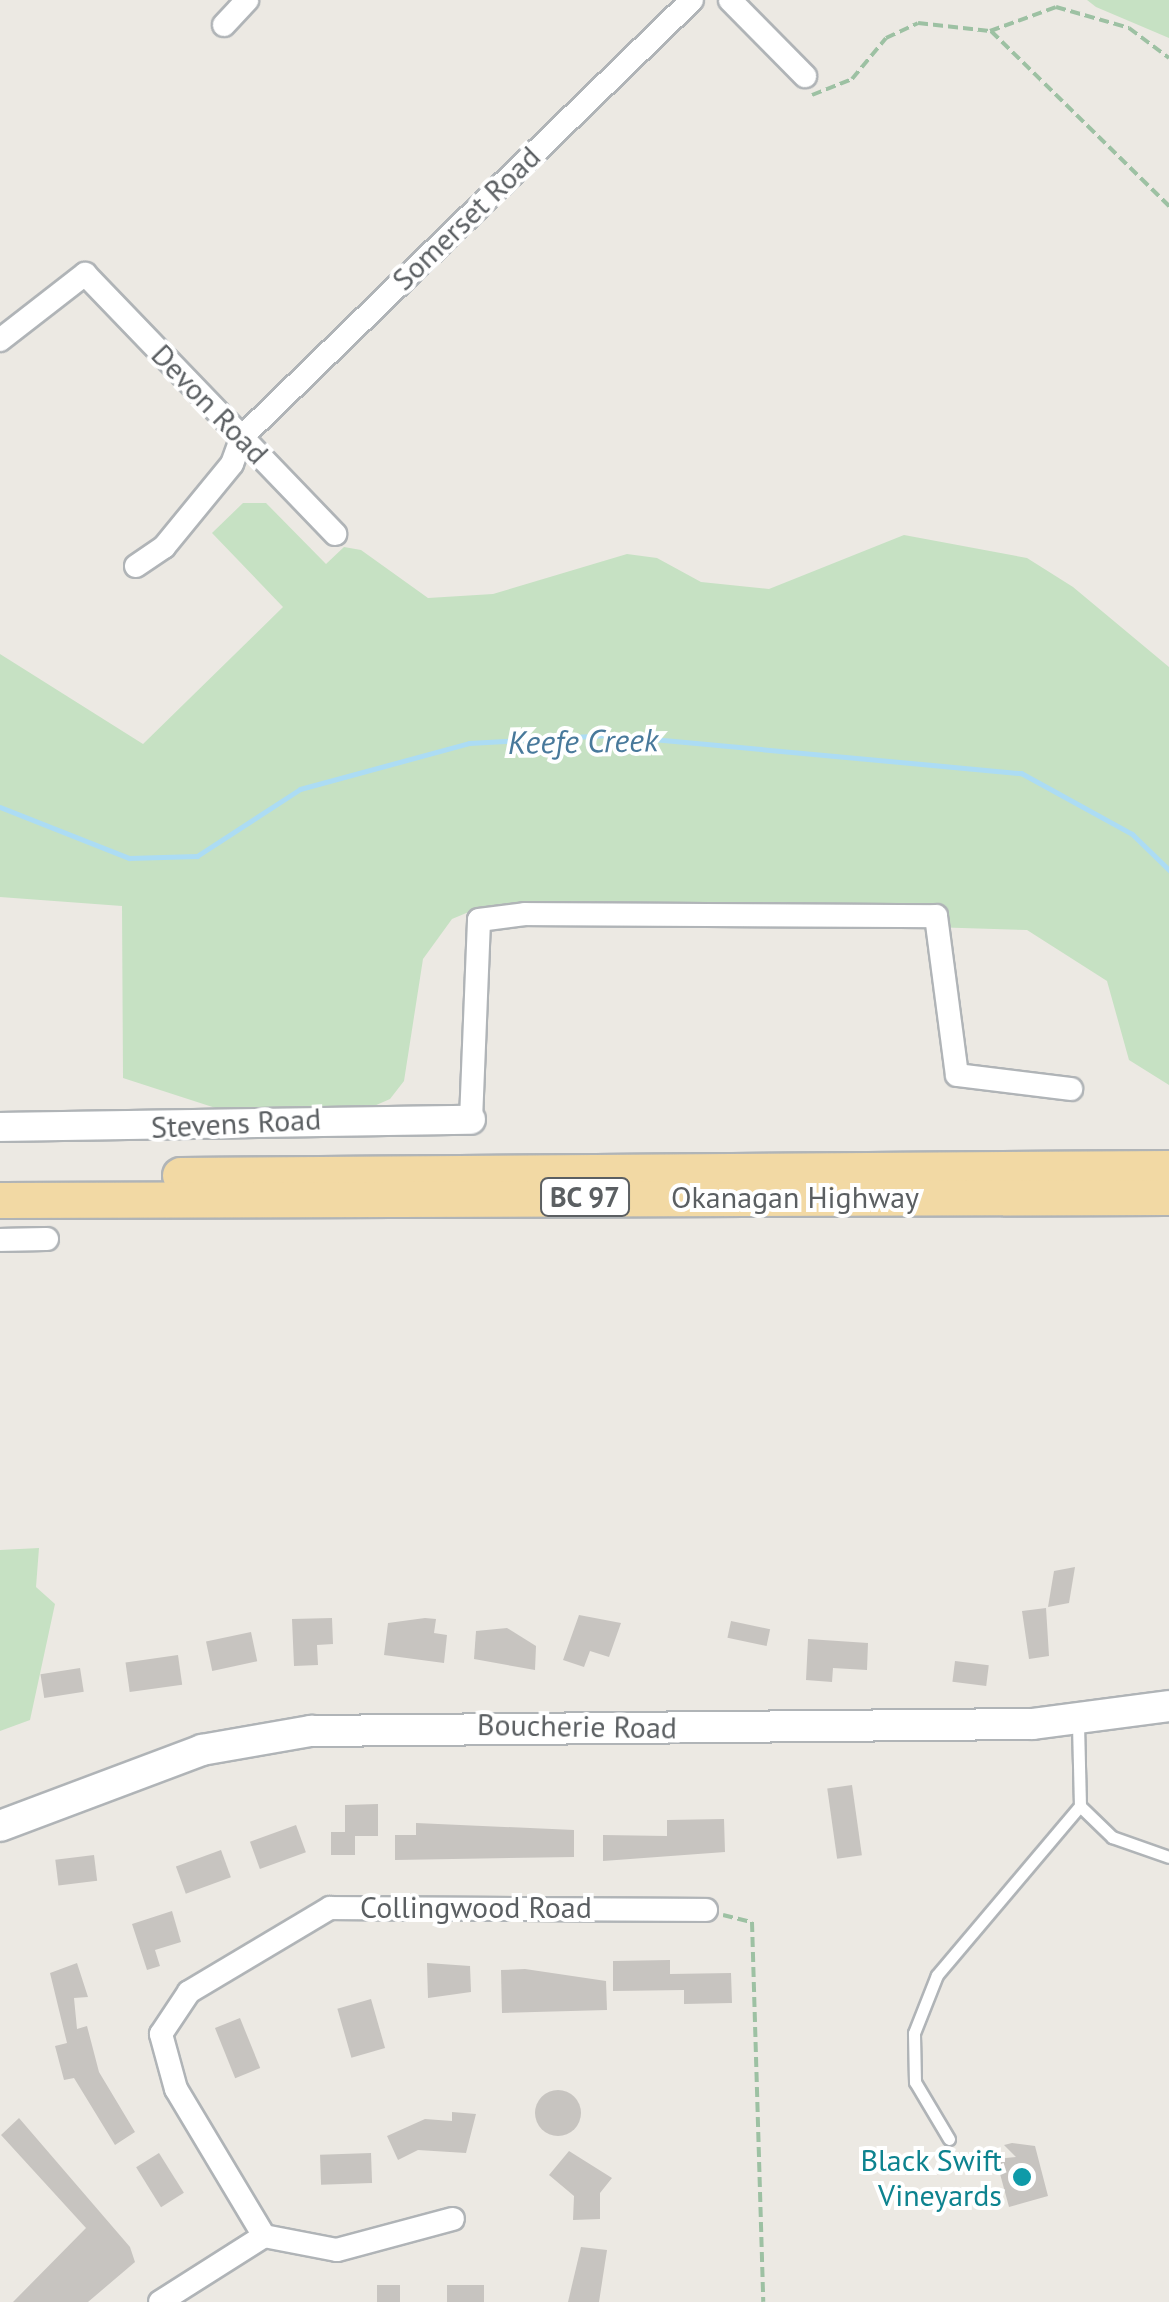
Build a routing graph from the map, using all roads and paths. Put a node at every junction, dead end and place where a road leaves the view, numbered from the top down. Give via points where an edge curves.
1 (246, 0) edge
2 (692, 0) edge
3 (730, 0) edge
4 (1049, 0) edge
5 (1056, 8) junction
6 (224, 25) dead end
7 (990, 31) junction
8 (1169, 58) edge
9 (806, 76) joint
10 (1169, 206) edge
11 (0, 340) edge
12 (242, 437) junction
13 (335, 534) dead end
14 (136, 566) dead end
15 (1071, 1089) dead end
16 (472, 1120) joint
17 (0, 1127) edge
18 (1169, 1168) edge
19 (0, 1177) edge
20 (1169, 1197) edge
21 (0, 1200) edge
22 (47, 1239) dead end
23 (0, 1240) edge
24 (1169, 1706) edge
25 (1077, 1718) junction
26 (1080, 1806) junction
27 (0, 1826) edge
28 (1169, 1858) edge
29 (706, 1910) joint
30 (949, 2139) dead end
31 (454, 2219) dead end
32 (264, 2236) junction
33 (160, 2302) edge
34 (762, 2302) edge

1 - 6 street
2 - 12 street, Somerset Road
3 - 9 street
4 - 5 path
5 - 7 path
5 - 8 path via 1128,28
7 - 9 path via 918,22 886,38 852,79 812,97
7 - 10 path
11 - 12 street, Devon Road via 85,274
12 - 13 street, Devon Road
12 - 14 street, Somerset Road via 198,506
15 - 16 street via 958,1076 936,916 479,920
16 - 17 street, Stevens Road
18 - 19 highway, Okanagan Highway / BC 97
20 - 21 highway, Okanagan Highway / BC 97
22 - 23 street
24 - 25 main road, Boucherie Road
25 - 26 lane
25 - 27 main road, Boucherie Road via 779,1730 456,1723 311,1731 202,1750
26 - 28 lane via 1112,1837
26 - 30 lane via 937,1976 914,2033 915,2082
29 - 32 street, Collingwood Road via 330,1908 188,1992 161,2034 176,2089
29 - 34 path via 752,1922
31 - 32 street via 337,2250
32 - 33 street

